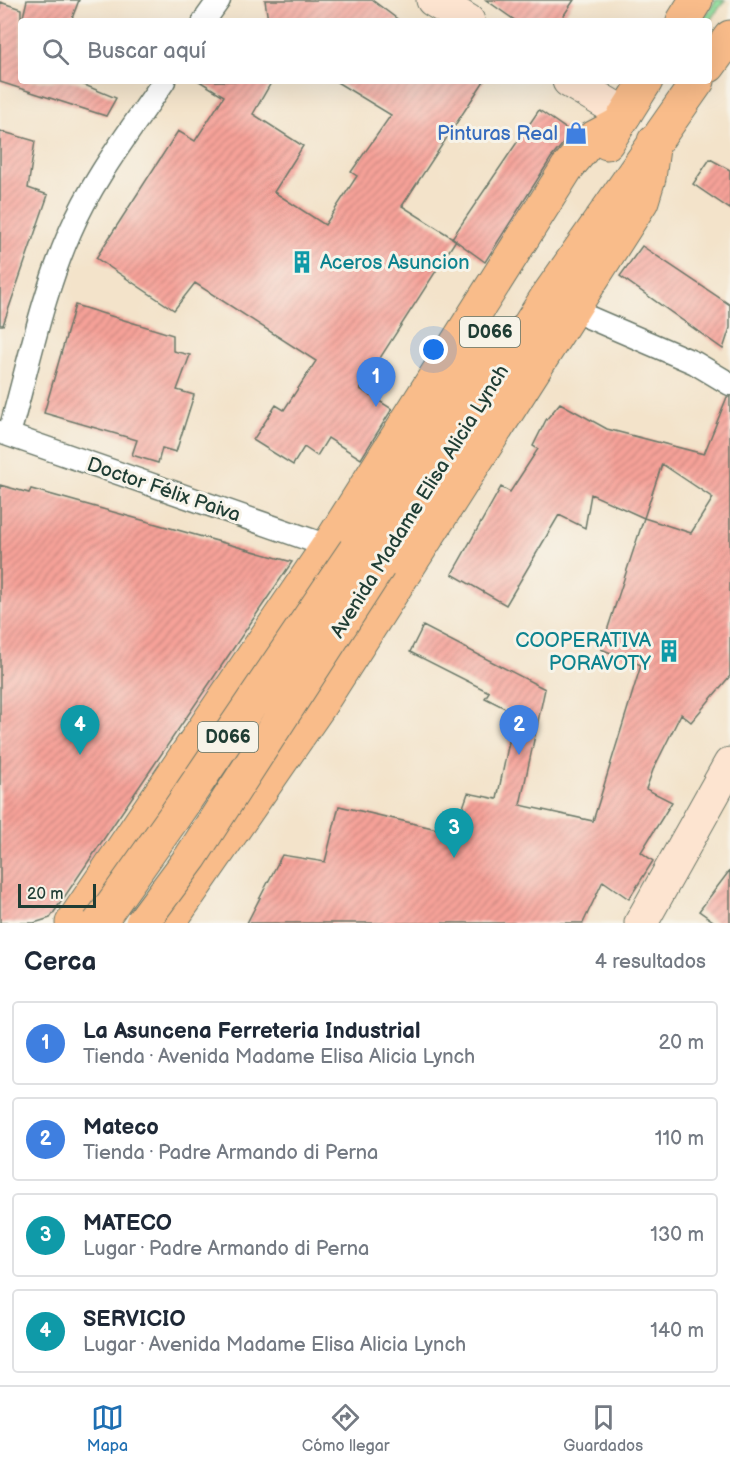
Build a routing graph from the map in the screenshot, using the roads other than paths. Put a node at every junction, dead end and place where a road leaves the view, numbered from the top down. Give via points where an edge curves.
1 (219, 0) edge
2 (433, 0) edge
3 (696, 0) edge
4 (206, 18) edge
5 (463, 18) edge
6 (685, 18) edge
7 (730, 37) edge
8 (712, 62) edge
9 (162, 84) edge
10 (573, 84) edge
11 (644, 84) edge
12 (696, 84) edge
13 (622, 119) junction
14 (654, 141) junction
15 (572, 310) junction
16 (730, 384) edge
17 (5, 433) edge
18 (354, 554) junction
19 (730, 764) edge
20 (72, 923) edge
21 (99, 923) edge
22 (142, 923) edge
23 (170, 923) edge
24 (642, 923) edge

1 - 4 street
2 - 5 street
3 - 6 highway
7 - 8 highway
9 - 17 street via 99,178 70,231
10 - 13 street
11 - 13 highway, Avenida Madame Elisa Alicia Lynch / D066
12 - 14 highway, Avenida Madame Elisa Alicia Lynch / D066
13 - 18 highway, Avenida Madame Elisa Alicia Lynch / D066
14 - 15 highway via 650,178 642,201
14 - 18 highway, Avenida Madame Elisa Alicia Lynch / D066 via 546,298
15 - 16 street via 695,363
15 - 23 highway via 318,708
17 - 18 street, Doctor Félix Paiva
18 - 20 highway
18 - 21 highway, Avenida Madame Elisa Alicia Lynch / D066, bridge
18 - 22 highway, Avenida Madame Elisa Alicia Lynch / D066, bridge via 191,857
19 - 24 street

